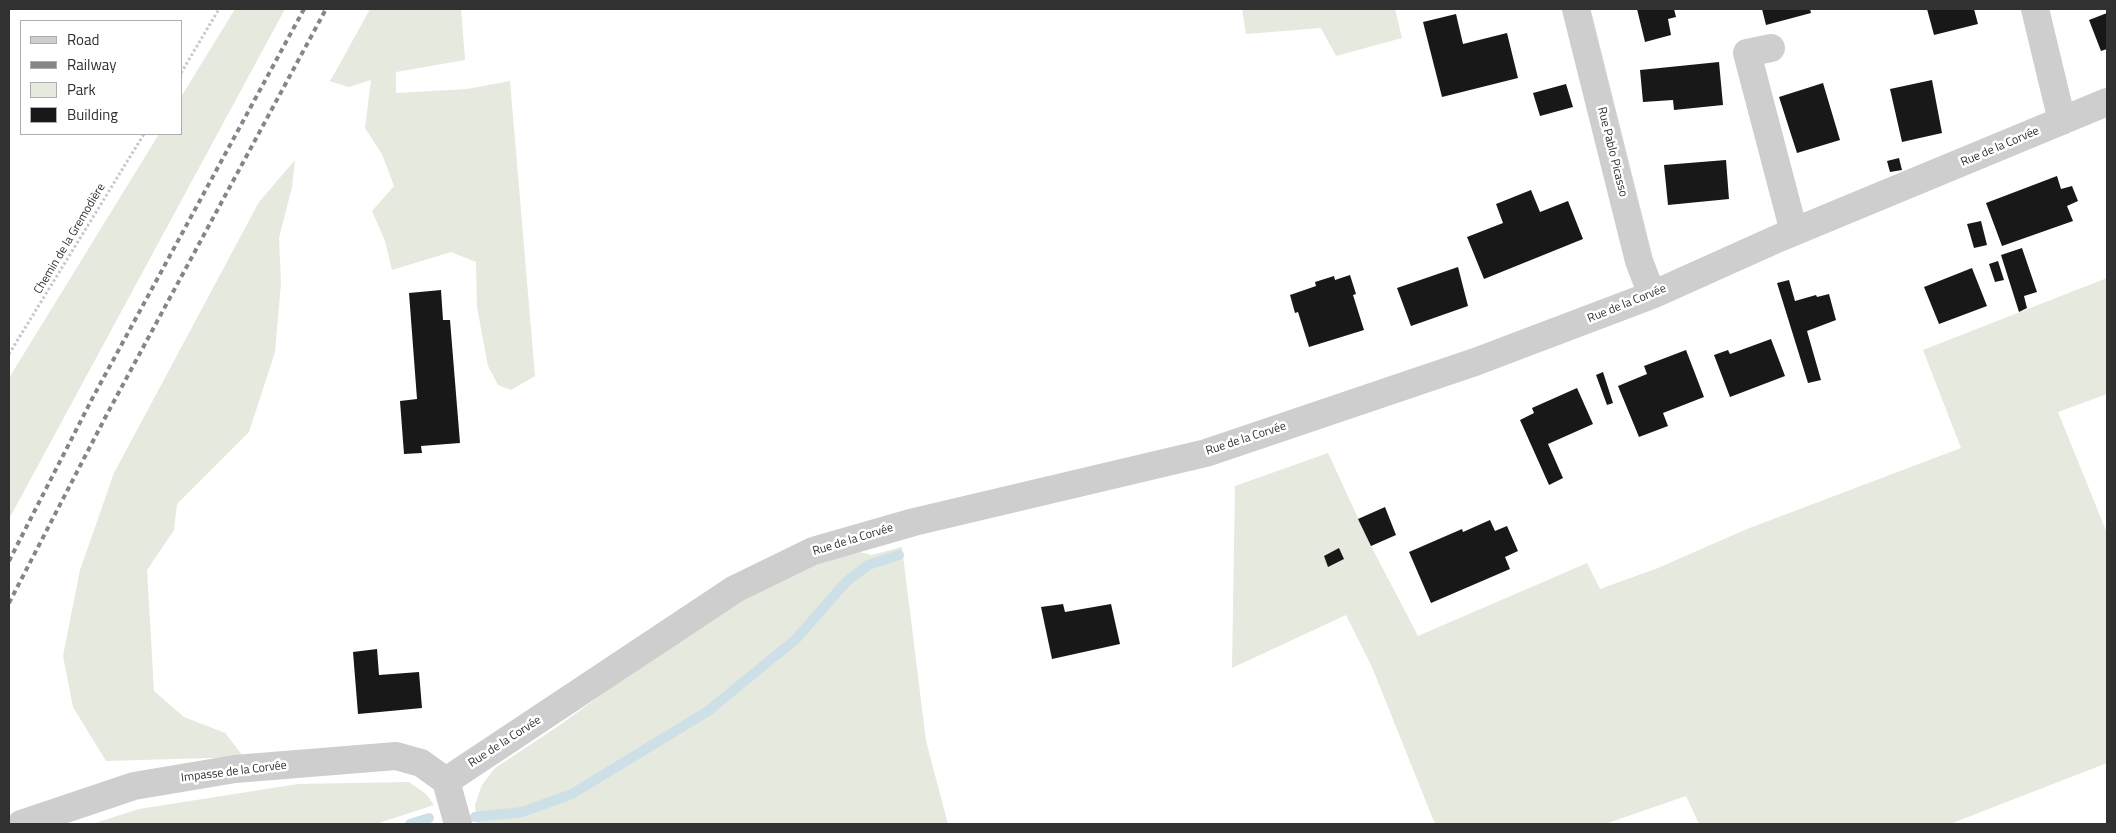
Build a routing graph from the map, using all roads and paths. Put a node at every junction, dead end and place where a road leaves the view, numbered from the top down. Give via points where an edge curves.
1 (219, 9) edge
2 (1576, 9) edge
3 (2035, 9) edge
4 (1771, 48) dead end
5 (182, 71) edge
6 (2107, 102) edge
7 (2062, 121) junction
8 (143, 135) edge
9 (1794, 232) junction
10 (1652, 295) junction
11 (9, 354) edge
12 (446, 781) junction
13 (21, 824) edge
14 (458, 824) edge

1 - 5 path
2 - 10 street, Rue Pablo Picasso via 1638,261
3 - 7 street
4 - 9 street via 1747,53
6 - 7 street, Rue de la Corvée
7 - 9 street, Rue de la Corvée
8 - 11 path, Chemin de la Gremodière
9 - 10 street, Rue de la Corvée
10 - 12 street, Rue de la Corvée via 1475,362 1206,453 914,522 813,551 735,589
12 - 13 street, Impasse de la Corvée via 422,763 396,756 234,769 134,786
12 - 14 street

